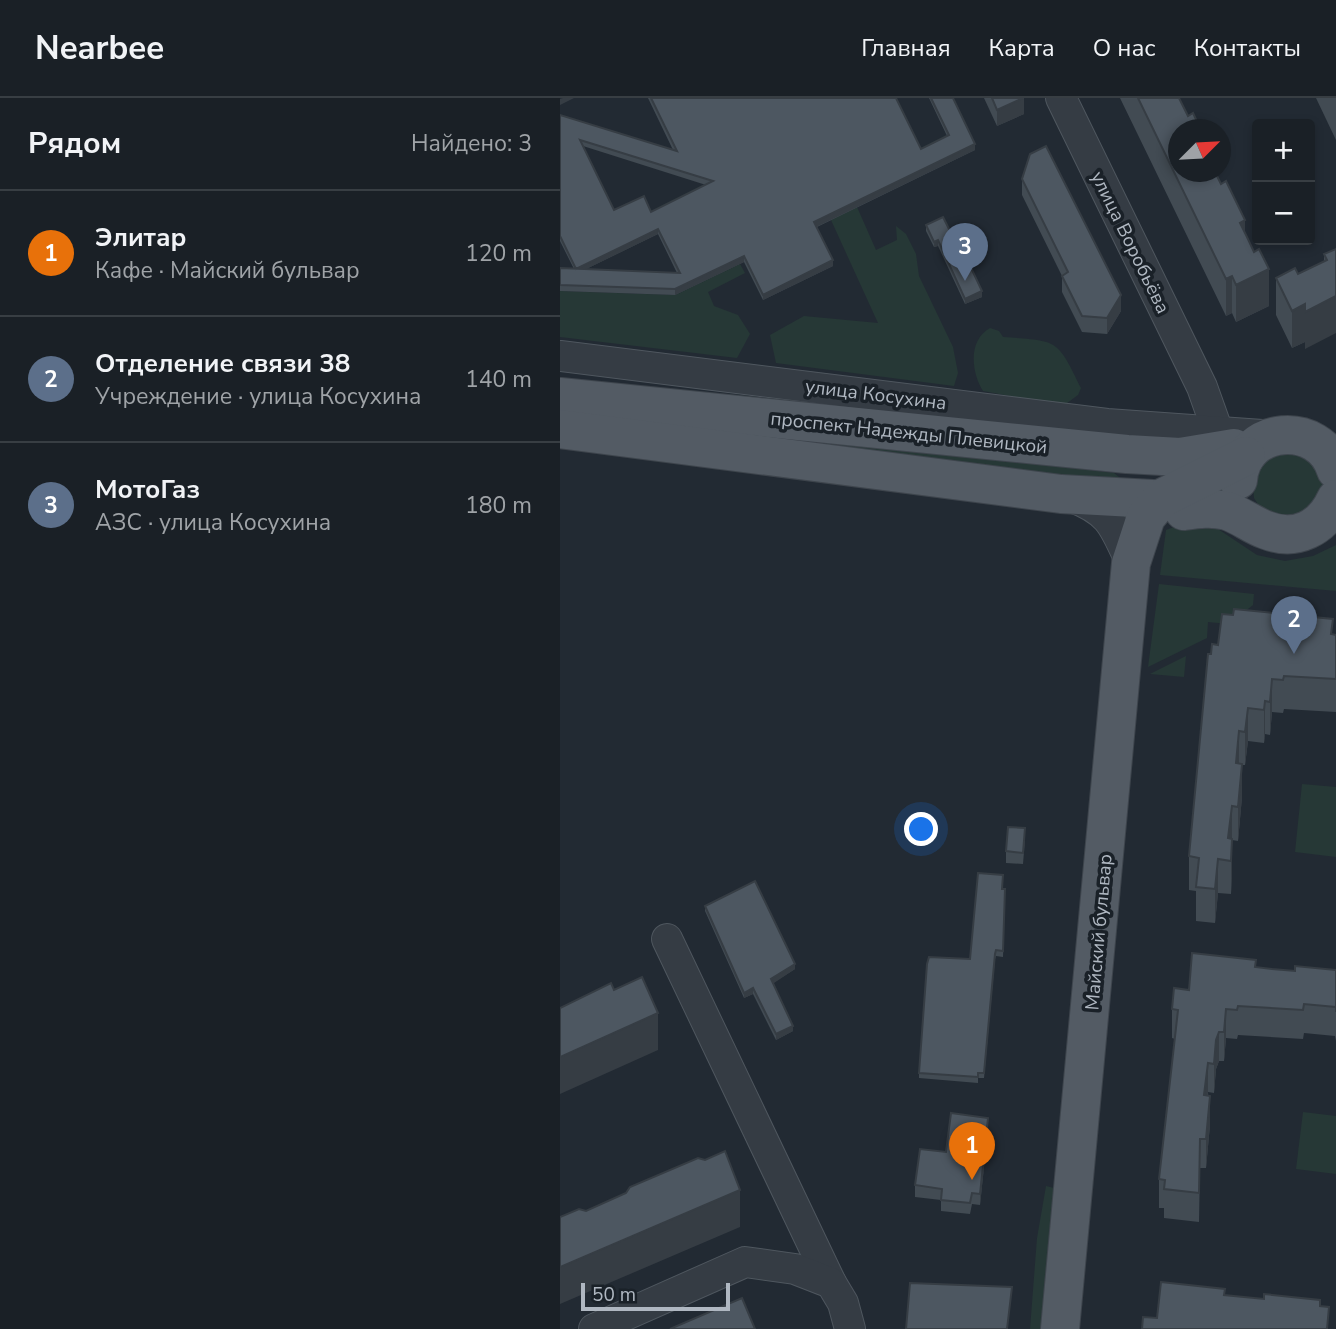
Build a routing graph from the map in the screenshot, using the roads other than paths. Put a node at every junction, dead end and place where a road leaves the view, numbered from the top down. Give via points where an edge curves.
1 (1061, 98) edge
2 (560, 356) edge
3 (1202, 387) junction
4 (560, 397) edge
5 (560, 429) edge
6 (1268, 454) edge
7 (1061, 494) junction
8 (1162, 498) junction
9 (1330, 514) edge
10 (1135, 550) junction
11 (667, 939) dead end
12 (831, 1283) junction
13 (594, 1329) edge
14 (850, 1329) edge
15 (1060, 1329) edge

1 - 3 street, улица Воробьёва
2 - 6 street, улица Косухина via 1107,424
3 - 6 street, улица Воробьёва
3 - 6 street via 1230,415 1263,430
4 - 6 main road, проспект Надежды Плевицкой via 1127,454
5 - 7 main road, проспект Надежды Плевицкой
6 - 8 main road, проспект Надежды Плевицкой via 1189,502
6 - 9 main road via 1228,512 1285,535 1302,533
6 - 10 main road via 1185,511 1161,521
7 - 8 main road, проспект Надежды Плевицкой
7 - 10 street via 1098,507
8 - 10 main road via 1146,517
10 - 15 main road, Майский бульвар
11 - 12 street
12 - 13 street via 795,1269 745,1262
12 - 14 street

